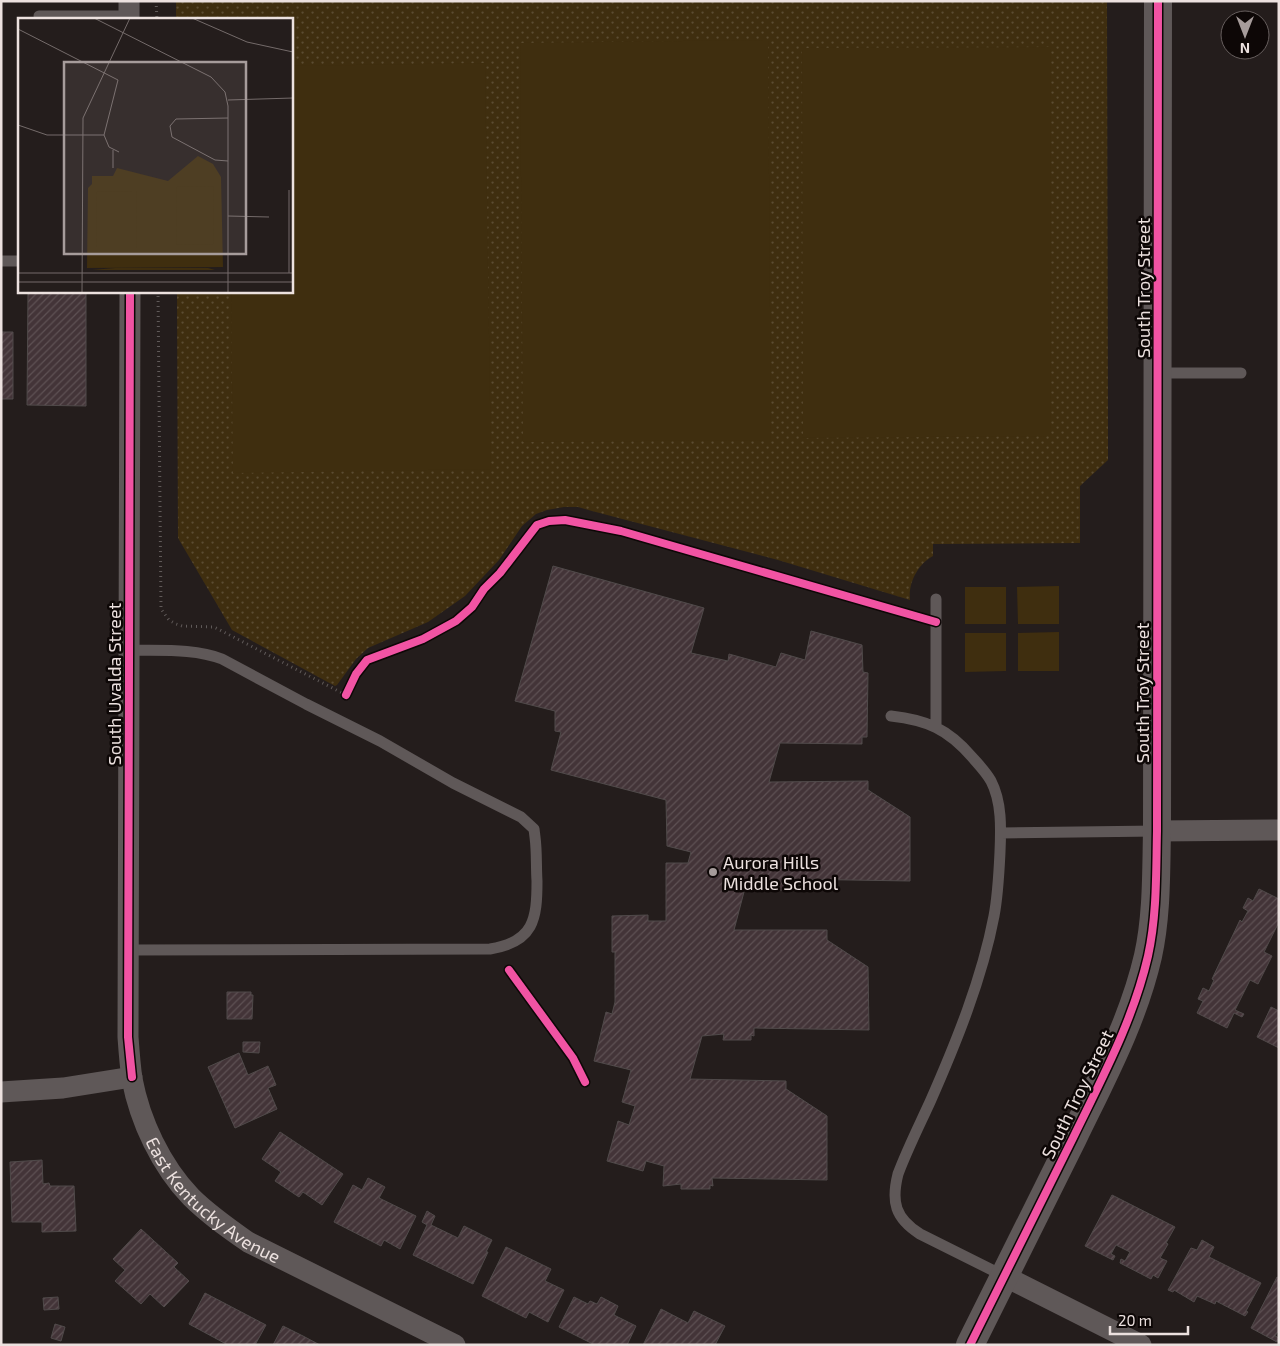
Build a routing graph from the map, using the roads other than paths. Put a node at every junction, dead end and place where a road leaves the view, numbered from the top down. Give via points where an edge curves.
1 (1158, 1) edge
2 (129, 12) edge
3 (39, 16) dead end
4 (1, 261) edge
5 (18, 261) edge
6 (130, 292) edge
7 (1158, 373) junction
8 (1241, 373) dead end
9 (936, 599) dead end
10 (129, 650) junction
11 (890, 716) dead end
12 (936, 727) junction
13 (1279, 830) edge
14 (1157, 831) junction
15 (1001, 833) junction
16 (128, 950) junction
17 (132, 1077) junction
18 (1, 1092) edge
19 (1004, 1276) junction
20 (455, 1345) edge
21 (970, 1345) edge
22 (1141, 1345) edge

1 - 7 street, South Troy Street
2 - 3 lane
4 - 5 lane
6 - 10 street, South Uvalda Street
7 - 8 lane
7 - 14 street, South Troy Street
9 - 12 lane
10 - 16 street, South Uvalda Street
10 - 16 lane via 193,652 222,659 520,817 534,829 536,912 526,933 512,944 484,949
11 - 12 lane via 915,719
12 - 15 lane via 963,746 991,781 997,798
13 - 14 street
14 - 15 lane
14 - 19 street, South Troy Street via 1153,926 1132,1010 1120,1041
15 - 19 lane via 994,916 977,980 959,1034 902,1162 894,1195 897,1212 912,1228
16 - 17 street, South Uvalda Street via 128,1037
17 - 18 street via 63,1088
17 - 20 street, East Kentucky Avenue via 150,1134 167,1167 190,1196 217,1221 248,1242
19 - 21 street, South Troy Street
19 - 22 street

